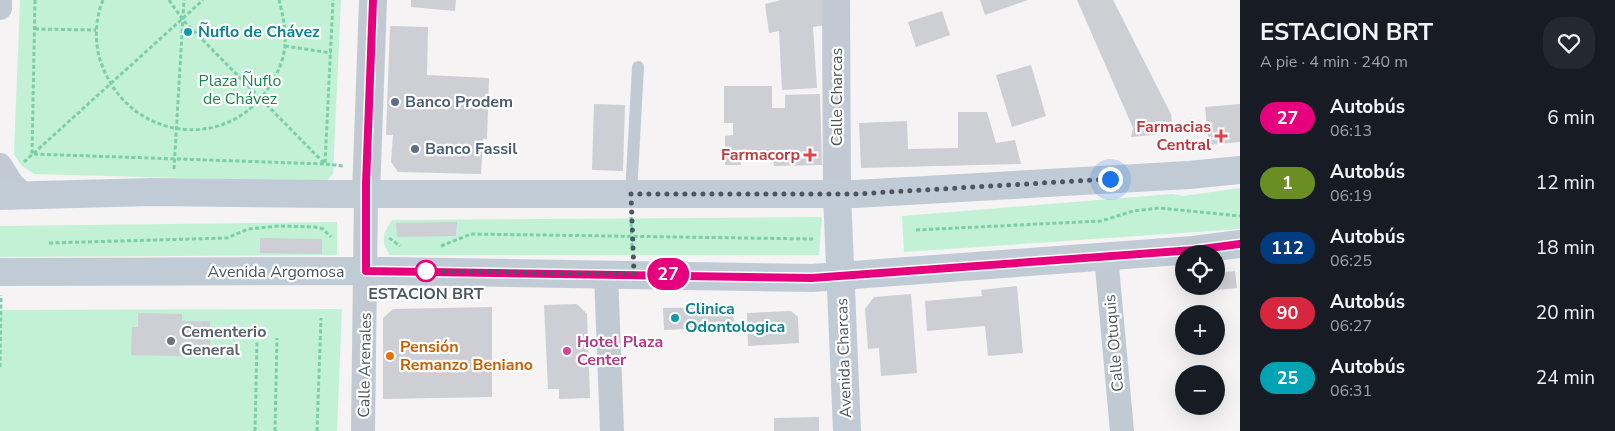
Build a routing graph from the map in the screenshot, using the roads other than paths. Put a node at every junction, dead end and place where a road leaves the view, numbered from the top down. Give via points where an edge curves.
1 (0, 0) edge
2 (373, 0) edge
3 (836, 0) edge
4 (0, 8) edge
5 (638, 67) dead end
6 (1240, 170) edge
7 (366, 181) junction
8 (8, 184) edge
9 (631, 194) junction
10 (837, 195) junction
11 (1240, 244) edge
12 (1106, 256) junction
13 (366, 271) junction
14 (1, 272) edge
15 (606, 274) junction
16 (842, 276) junction
17 (812, 278) junction
18 (843, 312) junction
19 (363, 431) edge
20 (612, 431) edge
21 (847, 431) edge
22 (1122, 431) edge

1 - 4 street
2 - 7 street, Calle Arenales
3 - 10 street, Calle Charcas
5 - 9 lane
6 - 10 main road
7 - 8 main road via 175,192
7 - 9 main road
7 - 13 street, Calle Arenales
9 - 10 main road
10 - 16 main road, Avenida Charcas
11 - 12 main road, Avenida Argomosa
12 - 16 main road, Avenida Argomosa
12 - 22 street, Calle Otuquis
13 - 14 main road, Avenida Argomosa
13 - 15 main road, Avenida Argomosa
13 - 19 street, Calle Arenales
15 - 17 main road, Avenida Argomosa
15 - 20 street
16 - 17 main road, Avenida Argomosa
16 - 18 main road, Avenida Charcas
17 - 18 main road via 827,288
18 - 21 main road, Avenida Charcas

